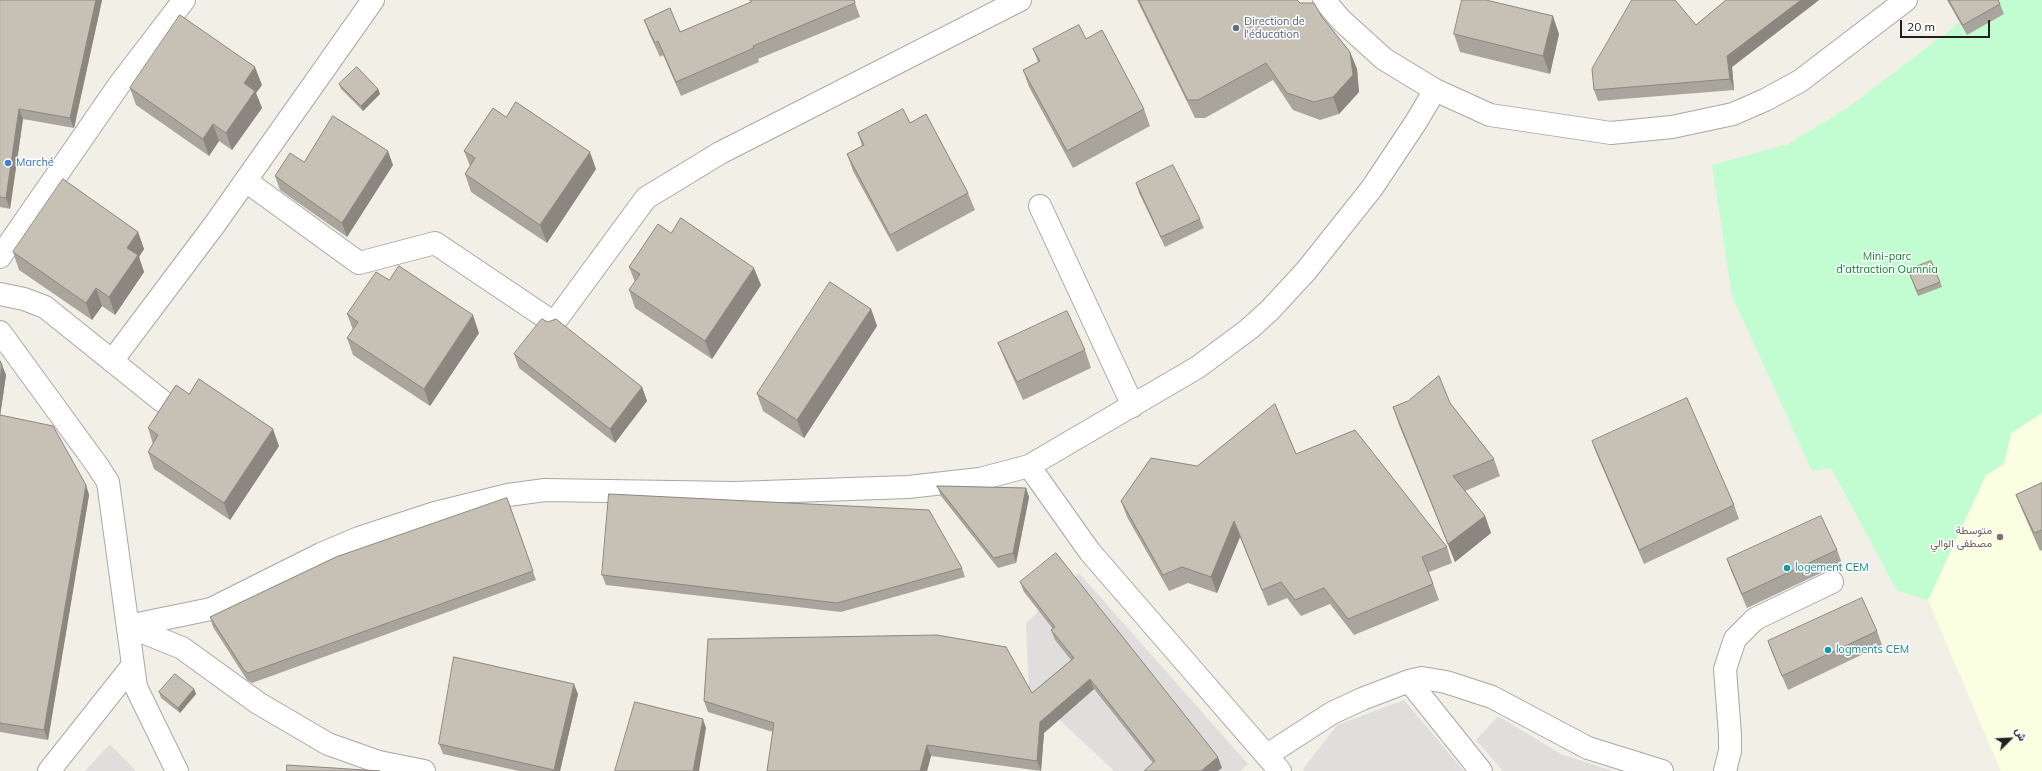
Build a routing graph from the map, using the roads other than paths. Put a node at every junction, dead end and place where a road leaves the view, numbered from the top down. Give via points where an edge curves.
1 (184, 0) edge
2 (373, 0) edge
3 (1020, 0) edge
4 (1324, 0) edge
5 (1906, 0) edge
6 (1435, 90) junction
7 (246, 181) junction
8 (1040, 206) dead end
9 (0, 257) edge
10 (0, 294) edge
11 (0, 332) edge
12 (112, 361) junction
13 (162, 401) dead end
14 (1133, 406) junction
15 (1029, 466) junction
16 (1832, 582) dead end
17 (128, 626) junction
18 (133, 665) junction
19 (1409, 680) junction
20 (1273, 766) edge
21 (49, 771) edge
22 (177, 771) edge
23 (424, 771) edge
24 (1481, 771) edge
25 (1662, 771) edge
26 (1725, 771) edge

1 - 9 street via 119,85
2 - 7 street
3 - 7 street via 720,153 646,198 554,324 435,243 359,263
4 - 6 street via 1341,20 1384,58
5 - 6 street via 1800,81 1765,100 1733,114 1672,127 1611,133 1490,115
6 - 14 street via 1372,188 1306,271 1270,310 1198,367
7 - 12 street
8 - 14 street
10 - 12 street via 24,299 44,307
11 - 17 street via 108,482
12 - 13 street
14 - 15 street
15 - 17 street via 980,479 908,487 735,493 545,490 508,495 435,513 359,538 321,554 211,609
15 - 20 street via 1090,552
16 - 26 street via 1755,619 1736,639 1725,669 1730,735 1730,751
17 - 18 street
17 - 23 street via 182,648 258,703 328,744 379,762
18 - 21 street
18 - 22 street via 136,687
19 - 20 street via 1332,713
19 - 24 street
19 - 25 street via 1433,680 1492,696 1588,748

